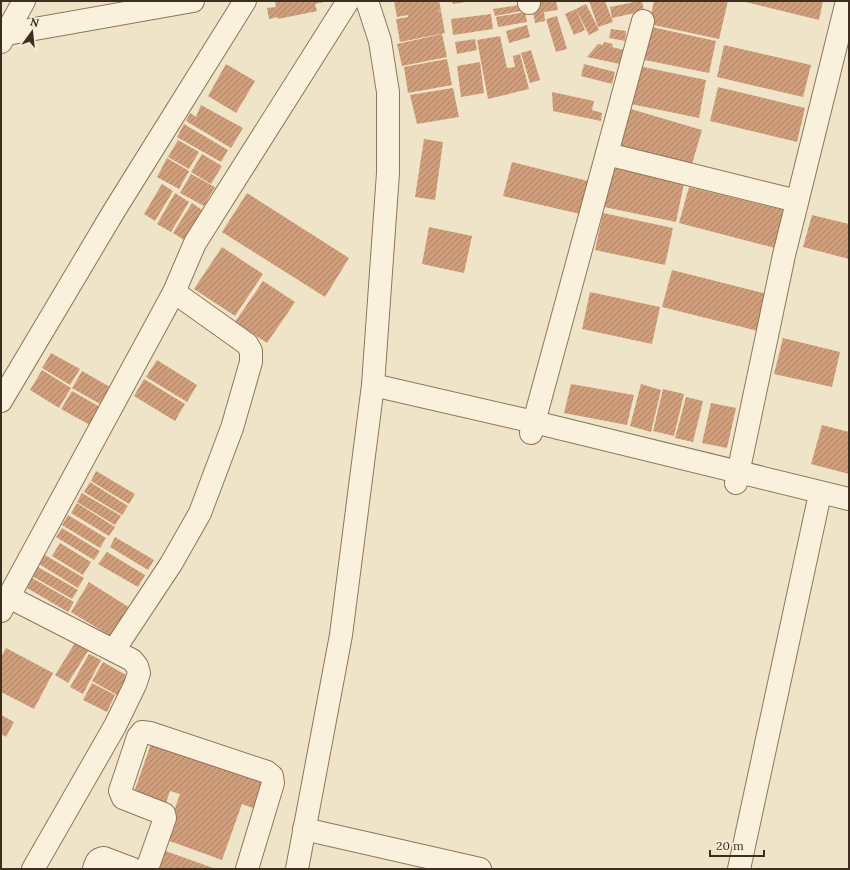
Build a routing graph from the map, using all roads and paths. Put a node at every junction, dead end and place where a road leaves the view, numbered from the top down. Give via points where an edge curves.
1 (24, 1) edge
2 (194, 1) edge
3 (245, 1) edge
4 (348, 1) edge
5 (367, 1) edge
6 (847, 1) edge
7 (643, 21) dead end
8 (2, 37) edge
9 (607, 154) junction
10 (797, 201) junction
11 (174, 292) junction
12 (373, 385) junction
13 (1, 401) edge
14 (533, 428) junction
15 (737, 478) junction
16 (849, 499) edge
17 (818, 502) junction
18 (849, 510) edge
19 (5, 604) edge
20 (114, 650) junction
21 (90, 768) junction
22 (122, 784) junction
23 (304, 829) junction
24 (252, 868) edge
25 (33, 869) edge
26 (94, 869) edge
27 (133, 869) edge
28 (147, 869) edge
29 (297, 869) edge
30 (480, 869) edge
31 (739, 869) edge

1 - 8 street
2 - 8 street
3 - 13 street via 114,210
4 - 11 street via 195,243
5 - 12 street via 380,41 388,92 388,173
6 - 10 street
7 - 9 street
9 - 10 street
9 - 14 street
10 - 15 street
11 - 19 street
11 - 20 street via 247,344 251,351 251,362 232,428 200,512 171,564
12 - 14 street
12 - 23 street via 341,635
14 - 15 street
15 - 16 street
15 - 17 street
17 - 18 street
17 - 31 street
19 - 20 street
20 - 21 street via 132,660 138,666 138,673 135,685 115,726
21 - 22 street
21 - 25 street
22 - 24 street via 142,732 267,772 272,776 273,783
22 - 28 street via 120,791 123,798 164,814 165,818
23 - 29 street
23 - 30 street
26 - 27 street via 96,862 104,858

